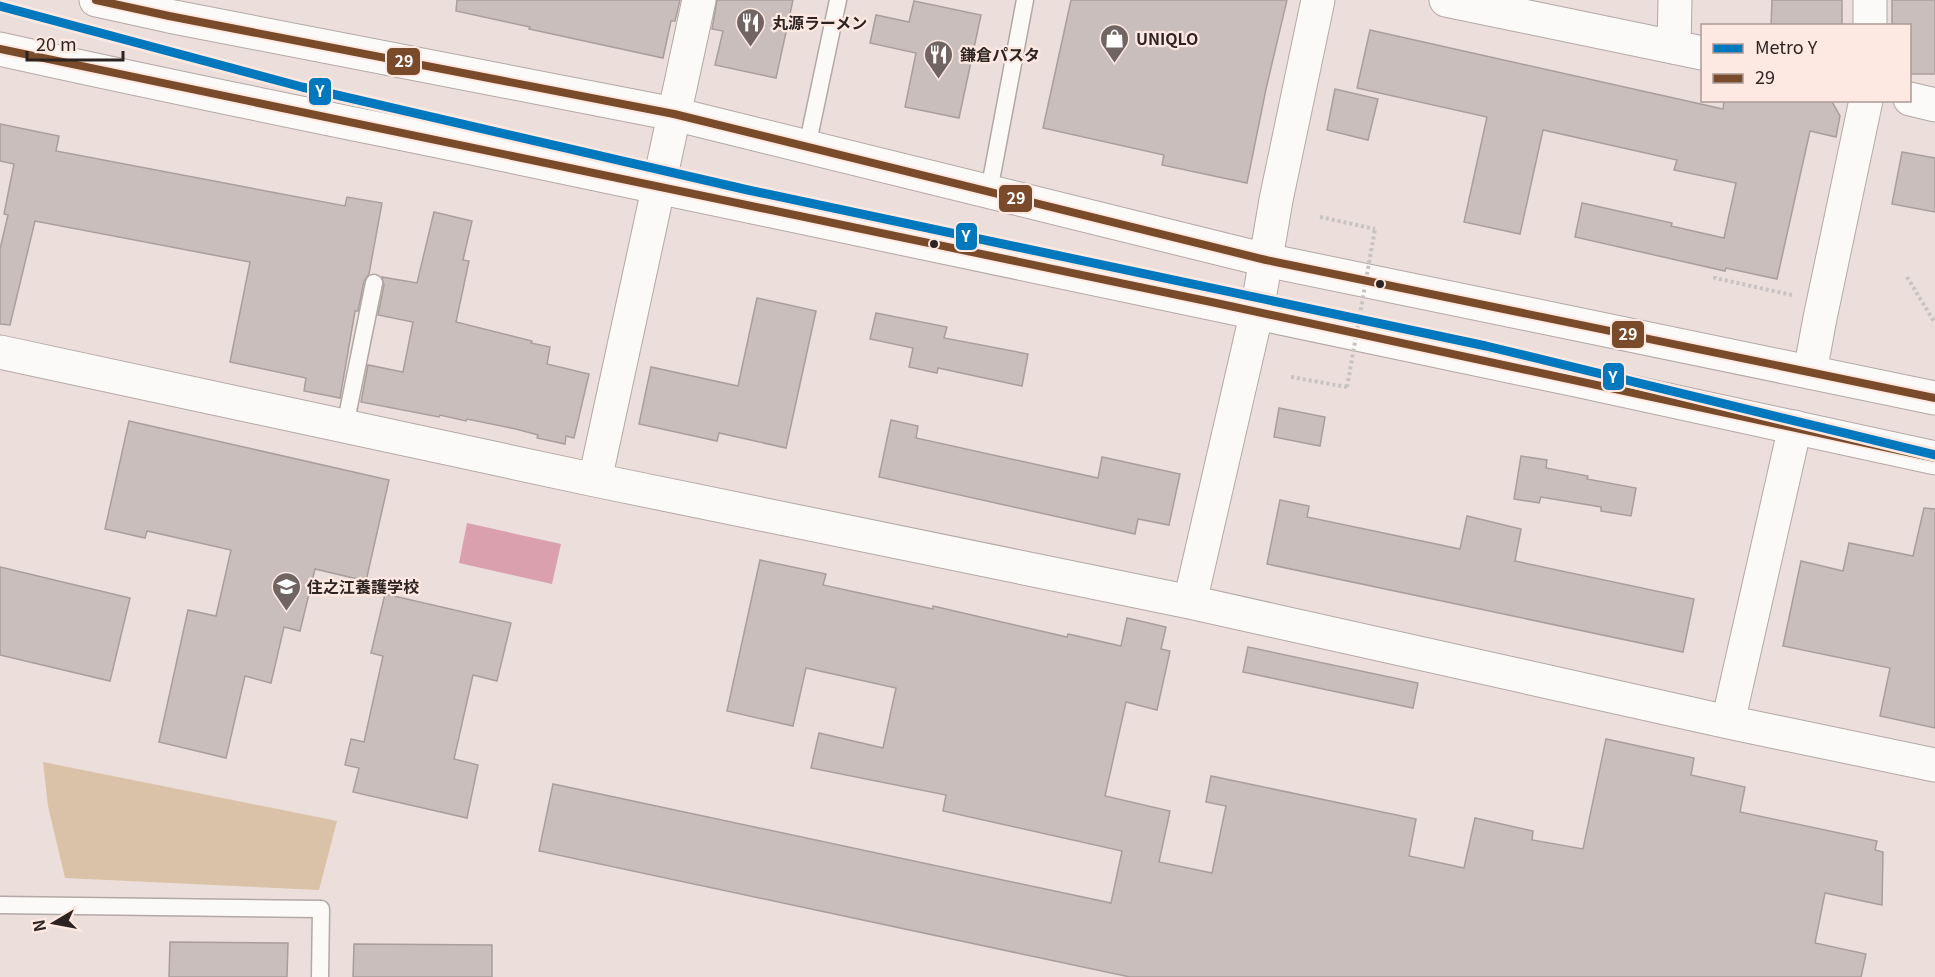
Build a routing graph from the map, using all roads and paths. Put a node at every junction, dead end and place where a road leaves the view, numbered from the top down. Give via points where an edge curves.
1 (96, 0) edge
2 (699, 0) edge
3 (838, 0) edge
4 (1025, 0) edge
5 (1318, 0) edge
6 (1446, 0) edge
7 (1675, 0) edge
8 (1870, 0) edge
9 (1505, 6) edge
10 (170, 8) edge
11 (1870, 24) edge
12 (0, 50) edge
13 (1688, 50) edge
14 (1911, 99) edge
15 (1866, 102) edge
16 (1935, 105) edge
17 (674, 114) junction
18 (807, 147) junction
19 (658, 188) junction
20 (989, 192) junction
21 (1320, 218) dead end
22 (1266, 260) junction
23 (1715, 276) dead end
24 (1907, 277) dead end
25 (374, 283) dead end
26 (1796, 296) dead end
27 (1257, 311) junction
28 (1935, 323) edge
29 (0, 352) edge
30 (1810, 372) junction
31 (1291, 376) dead end
32 (1935, 398) edge
33 (345, 426) junction
34 (1795, 427) junction
35 (1935, 458) edge
36 (595, 480) junction
37 (1190, 602) junction
38 (1728, 722) junction
39 (1935, 765) edge
40 (0, 905) edge
41 (320, 977) edge

1 - 10 street
2 - 17 street
3 - 18 lane
4 - 20 lane
5 - 22 street
6 - 9 street
7 - 13 street
8 - 11 street
9 - 13 street
10 - 17 street
12 - 19 street
14 - 16 street
15 - 30 street
17 - 18 street
17 - 19 street
18 - 20 street
19 - 27 street
19 - 36 street
20 - 22 street
21 - 31 path, bridge via 1375,229 1347,387
22 - 27 street
22 - 30 street
23 - 26 path
24 - 28 path
25 - 33 lane
27 - 34 street
27 - 37 street
29 - 33 street
30 - 32 street
33 - 36 street
34 - 35 street
34 - 38 street
36 - 37 street
37 - 38 street
38 - 39 street
40 - 41 lane via 321,909

